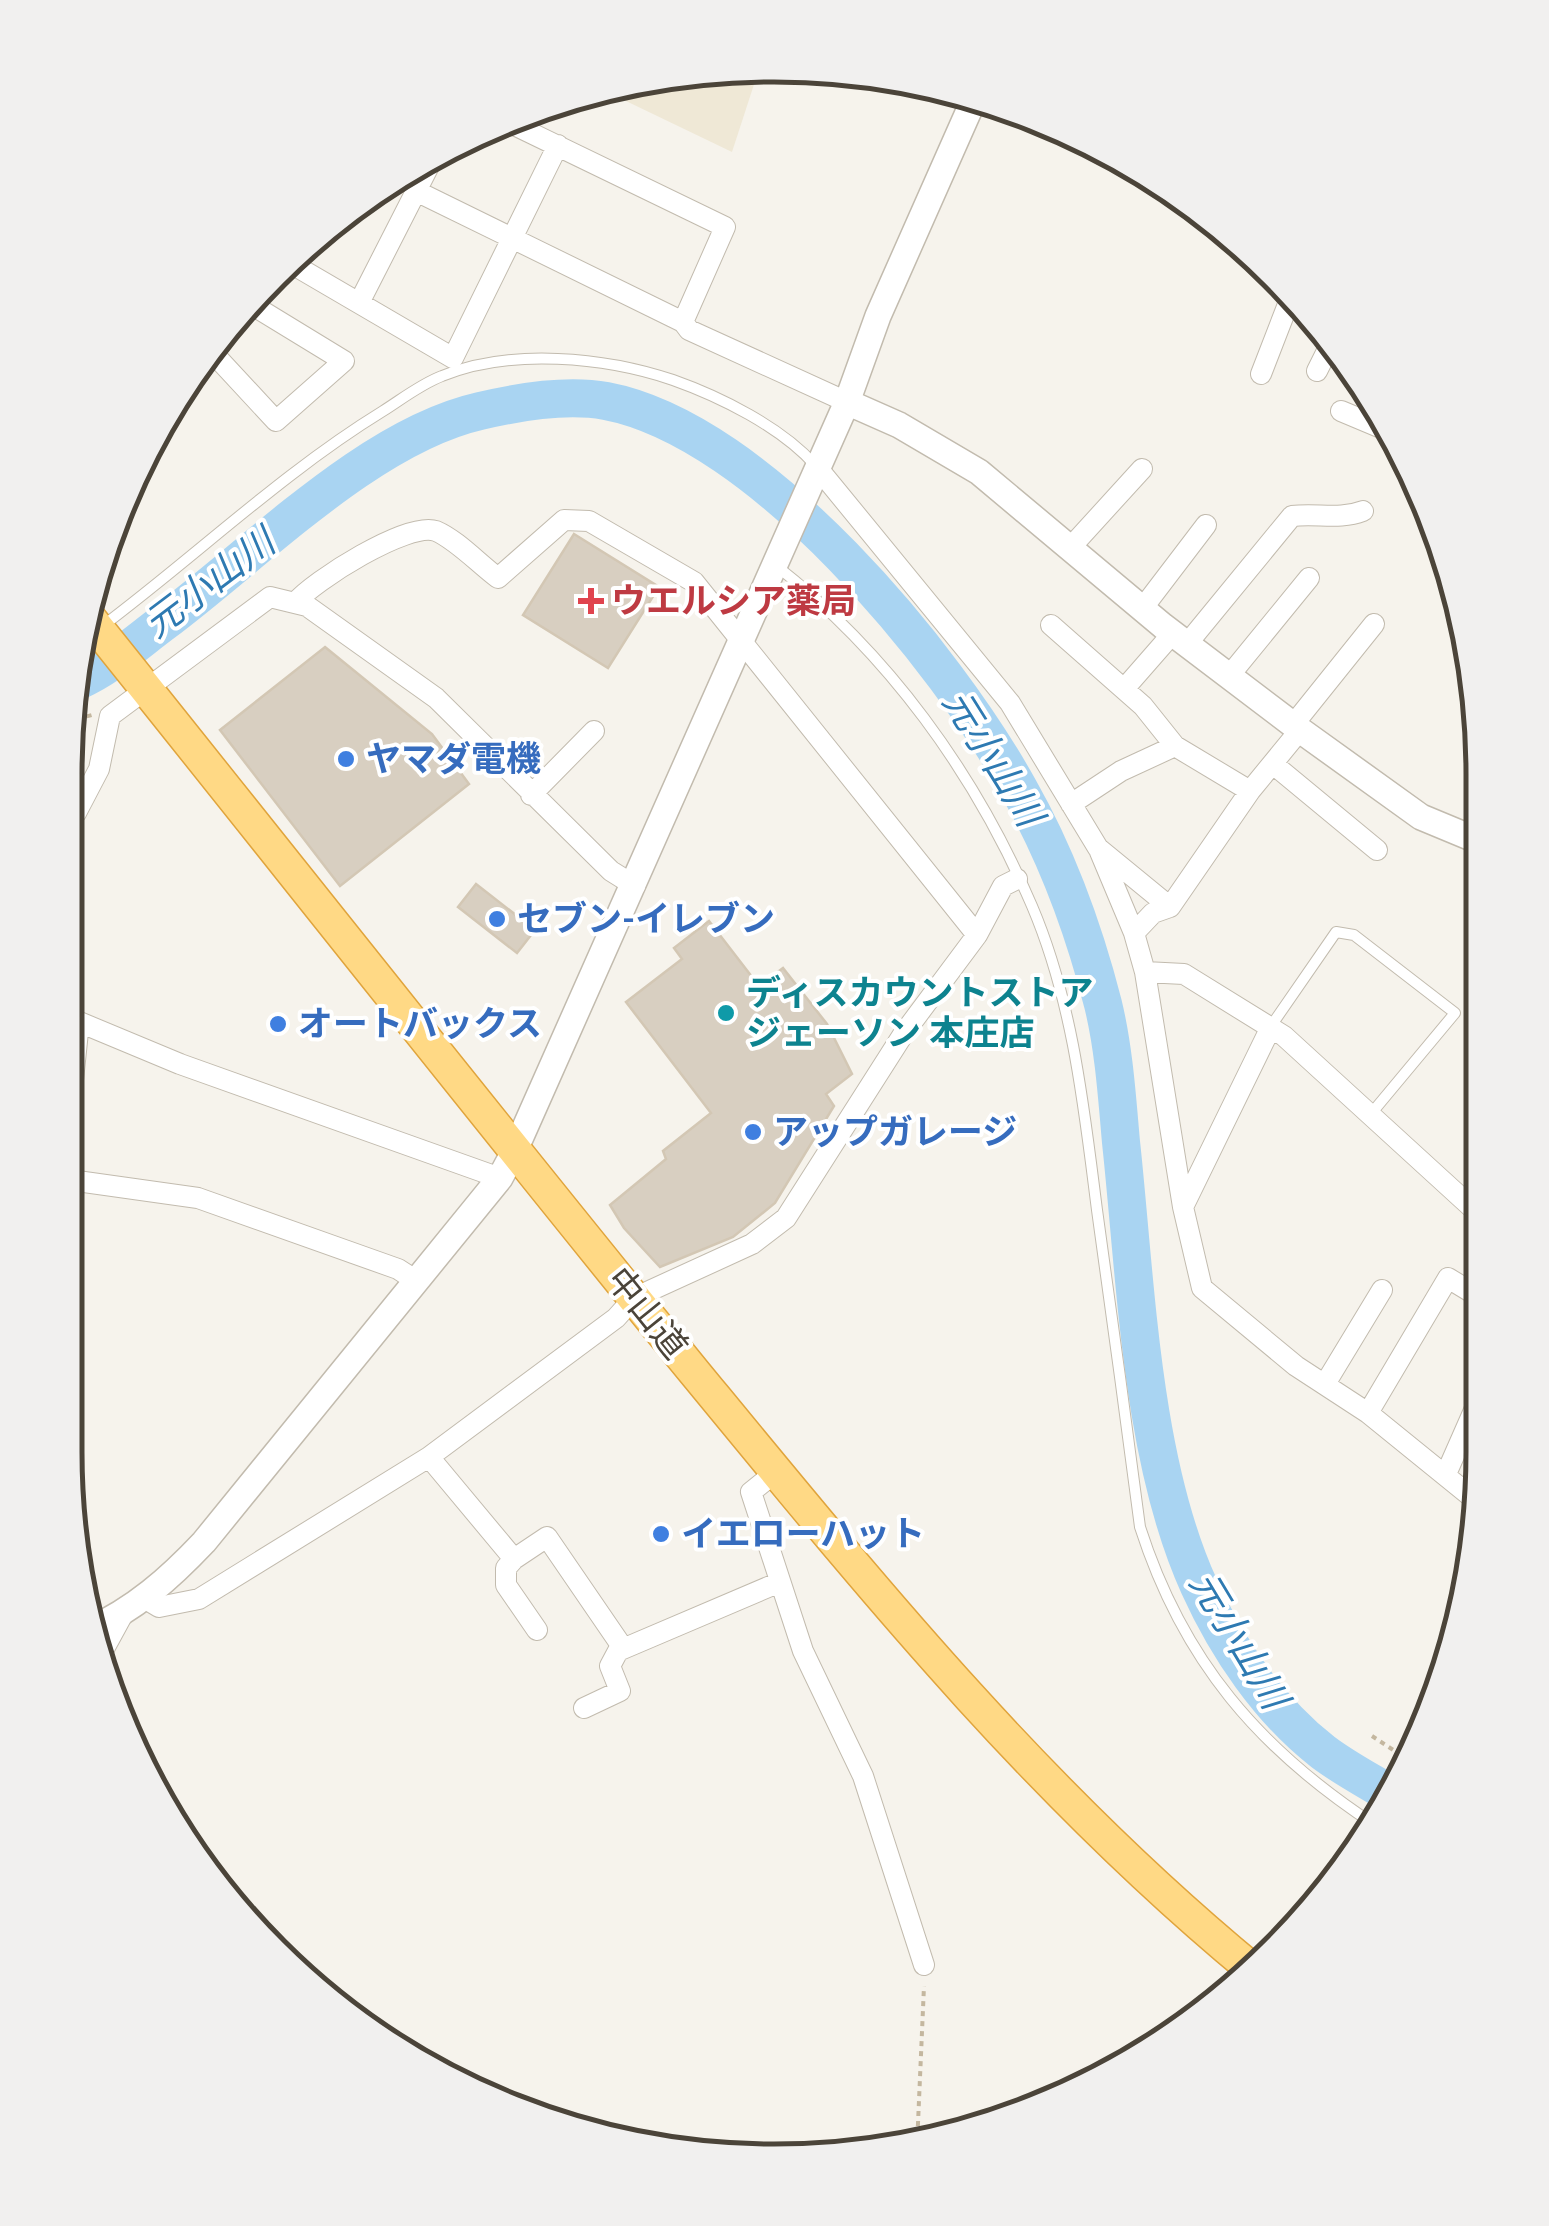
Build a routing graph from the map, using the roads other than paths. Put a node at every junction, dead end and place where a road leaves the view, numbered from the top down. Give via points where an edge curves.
1 (969, 111) edge
2 (525, 129) edge
3 (558, 145) junction
4 (422, 179) edge
5 (416, 191) junction
6 (512, 238) junction
7 (302, 269) edge
8 (359, 303) junction
9 (1286, 309) edge
10 (261, 311) edge
11 (683, 322) junction
12 (1326, 355) edge
13 (220, 360) edge
14 (1318, 371) dead end
15 (1262, 374) dead end
16 (847, 402) junction
17 (1341, 411) dead end
18 (1371, 423) edge
19 (1142, 469) dead end
20 (814, 471) junction
21 (1364, 511) dead end
22 (1206, 525) dead end
23 (1070, 548) junction
24 (776, 557) junction
25 (1308, 578) dead end
26 (294, 603) junction
27 (1142, 608) junction
28 (100, 623) edge
29 (1374, 624) dead end
30 (1051, 625) dead end
31 (98, 629) edge
32 (1180, 638) junction
33 (741, 643) junction
34 (1228, 676) junction
35 (145, 688) junction
36 (1124, 689) junction
37 (1297, 728) junction
38 (594, 731) dead end
39 (1175, 746) junction
40 (1273, 764) junction
41 (1250, 792) junction
42 (531, 795) junction
43 (82, 802) edge
44 (1071, 804) junction
45 (1466, 836) edge
46 (1098, 848) junction
47 (1377, 850) dead end
48 (1018, 879) junction
49 (635, 886) junction
50 (1170, 907) junction
51 (1134, 933) junction
52 (976, 935) junction
53 (1145, 972) junction
54 (82, 1023) edge
55 (1271, 1027) junction
56 (1370, 1116) junction
57 (507, 1164) junction
58 (82, 1182) edge
59 (1466, 1202) edge
60 (1183, 1207) junction
61 (416, 1280) junction
62 (1466, 1289) edge
63 (1382, 1290) dead end
64 (634, 1298) junction
65 (1325, 1384) junction
66 (1368, 1413) junction
67 (1466, 1429) edge
68 (429, 1457) junction
69 (776, 1472) junction
70 (1446, 1474) junction
71 (1465, 1491) edge
72 (514, 1559) junction
73 (780, 1582) junction
74 (134, 1606) junction
75 (104, 1622) edge
76 (537, 1630) dead end
77 (109, 1642) edge
78 (624, 1648) junction
79 (584, 1708) dead end
80 (1362, 1816) edge
81 (1243, 1961) edge
82 (924, 1965) road end

1 - 16 street
2 - 3 street
3 - 6 street
3 - 11 street via 725,227
4 - 5 street
5 - 6 street
5 - 8 street
6 - 8 street via 454,358
6 - 11 street
7 - 8 street
9 - 15 street
10 - 13 street via 344,361 276,421
11 - 16 street
12 - 14 street
16 - 20 street
16 - 23 street via 979,472
17 - 18 street
19 - 23 street
20 - 24 street
20 - 28 lane via 797,445 698,389 634,366 480,364 440,376 340,437
20 - 44 street via 1010,703
21 - 32 street via 1344,518 1292,516
22 - 27 street
23 - 27 street
24 - 33 street
24 - 48 lane via 926,719
25 - 34 street
26 - 33 street via 308,588 410,530 435,531 498,578 564,520 588,521 694,582
26 - 35 street via 270,597
26 - 42 street via 308,606 436,698
27 - 32 street
29 - 37 street
30 - 36 street
31 - 35 highway, 中山道
32 - 34 street
32 - 36 street
33 - 49 street
33 - 52 street
34 - 37 street
35 - 43 street via 110,716 99,769
35 - 57 highway, 中山道
36 - 39 street
37 - 40 street
37 - 45 street via 1421,817
38 - 42 street
39 - 41 street
39 - 44 street
40 - 41 street
40 - 47 street
41 - 50 street
42 - 49 street via 611,872
44 - 46 street
46 - 50 street
46 - 51 street
48 - 52 street via 1002,886
48 - 80 lane via 1055,976 1074,1051 1140,1527 1158,1583 1184,1632 1266,1742
49 - 57 street
50 - 51 street via 1153,913
51 - 53 street
52 - 64 street via 904,1033 786,1218 752,1244
53 - 55 street via 1184,974
53 - 60 street
54 - 57 street via 180,1064
55 - 56 street
55 - 56 lane via 1336,932 1354,936 1455,1013
55 - 60 street
56 - 59 street
57 - 61 street
57 - 64 highway, 中山道
58 - 61 street via 198,1198
60 - 65 street via 1202,1288
61 - 74 street via 204,1542
62 - 66 street via 1448,1278
63 - 65 street
64 - 68 street
64 - 69 highway, 中山道
65 - 66 street
66 - 70 street
67 - 70 street
68 - 72 street
68 - 74 street via 199,1599
69 - 73 street via 751,1492
69 - 81 highway, 中山道 via 922,1648 1055,1792
70 - 71 street
72 - 76 street via 506,1585
72 - 78 street via 547,1537
73 - 78 street
73 - 82 street via 803,1652 864,1776
74 - 75 street
74 - 77 street
78 - 79 street via 610,1666 620,1691

